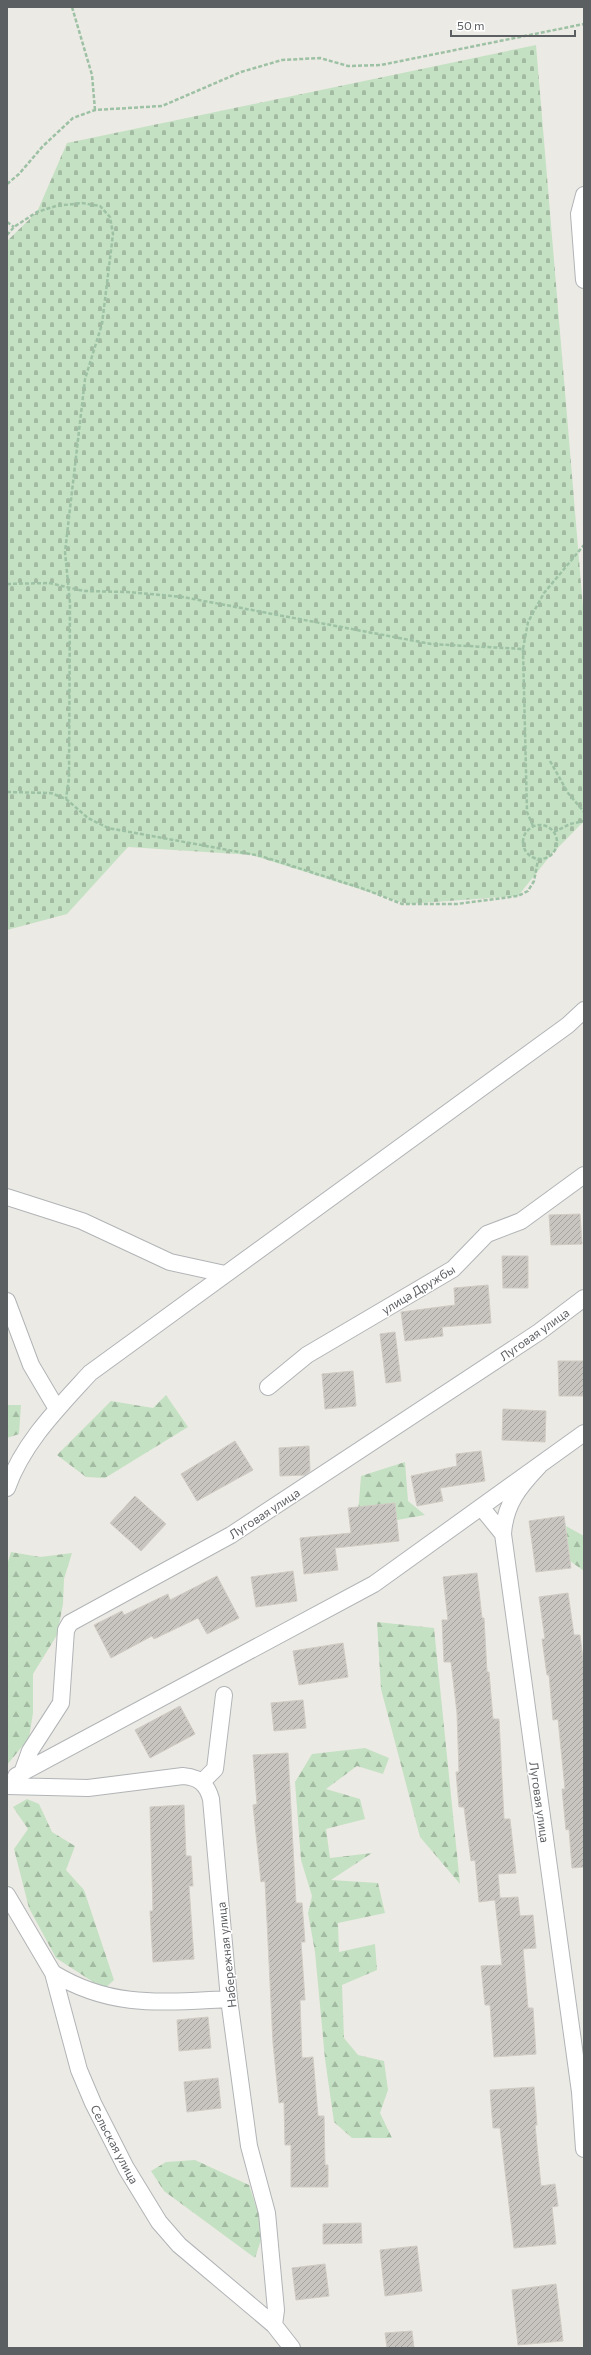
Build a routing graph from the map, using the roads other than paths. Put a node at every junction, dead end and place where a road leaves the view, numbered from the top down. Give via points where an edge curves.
1 (584, 195) edge
2 (584, 280) edge
3 (584, 1010) edge
4 (584, 1175) edge
5 (7, 1198) edge
6 (226, 1274) junction
7 (584, 1298) edge
8 (7, 1301) edge
9 (268, 1387) dead end
10 (57, 1409) junction
11 (584, 1433) edge
12 (539, 1466) junction
13 (7, 1488) edge
14 (481, 1507) junction
15 (503, 1534) junction
16 (224, 1695) dead end
17 (22, 1773) junction
18 (7, 1781) edge
19 (202, 1782) junction
20 (7, 1786) edge
21 (7, 1894) edge
22 (53, 1973) junction
23 (230, 1999) junction
24 (583, 2105) edge
25 (584, 2149) edge
26 (274, 2325) junction
27 (292, 2348) edge

1 - 2 street via 579,214
3 - 6 street via 568,1025
4 - 9 street, улица Дружбы via 521,1221 487,1234 453,1270 307,1355
5 - 6 street via 82,1221 170,1262
6 - 10 street via 90,1373
7 - 17 street, Луговая улица via 539,1332 231,1535 70,1623 66,1630 61,1703 30,1751
8 - 10 street via 31,1364
10 - 13 street via 26,1448
11 - 12 street, Луговая улица
12 - 14 street, Луговая улица
12 - 15 street, Луговая улица via 521,1485 509,1504
14 - 15 street
14 - 17 street, Луговая улица via 374,1584
15 - 24 street, Луговая улица
16 - 19 street via 214,1769
17 - 18 street, Луговая улица
19 - 20 street via 193,1777 183,1776 88,1788
19 - 23 street, Набережная улица via 208,1789 211,1799
21 - 22 street, Сельская улица
22 - 23 street via 88,1991 143,2002
22 - 26 street, Сельская улица via 79,2070 126,2168 159,2222 179,2245
23 - 26 street, Набережная улица via 249,2146 267,2213 276,2310
24 - 25 street, Луговая улица
26 - 27 street, Сельская улица

